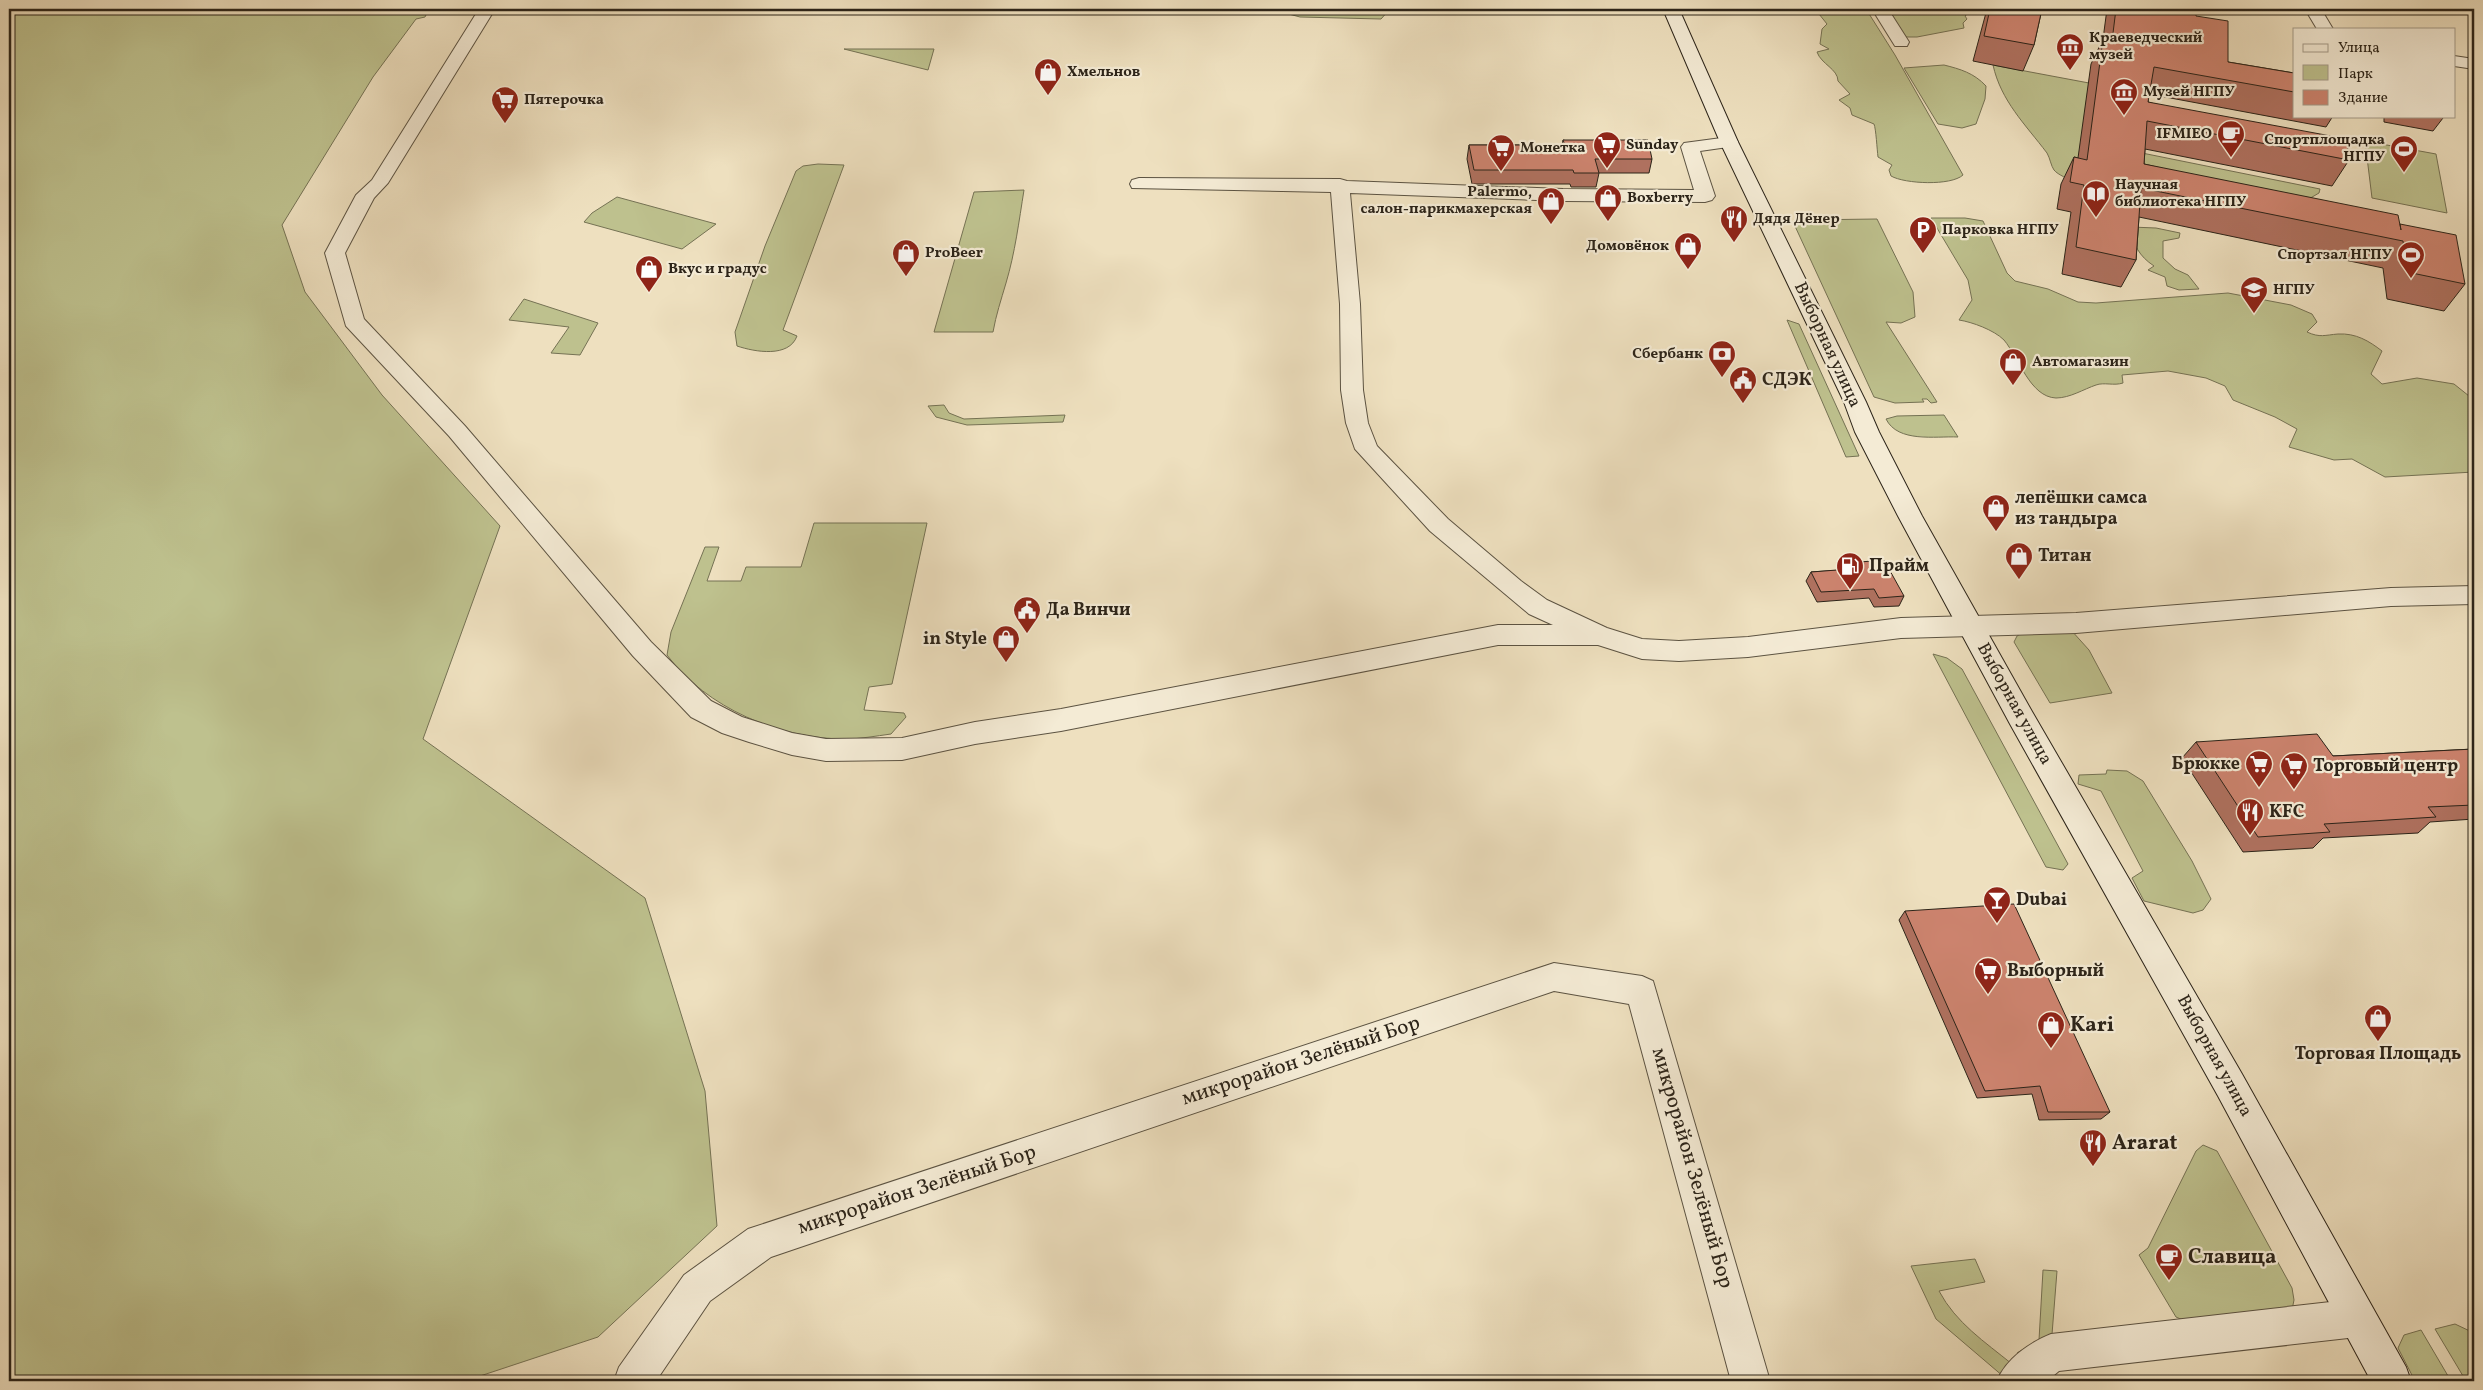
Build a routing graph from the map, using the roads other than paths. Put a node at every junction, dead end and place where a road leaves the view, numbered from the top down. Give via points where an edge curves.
1 (487, 9) edge
2 (1671, 9) edge
3 (1880, 9) edge
4 (2313, 9) edge
5 (2324, 28) edge
6 (1901, 42) dead end
7 (2456, 61) edge
8 (2474, 64) edge
9 (1730, 142) junction
10 (1139, 184) dead end
11 (1340, 186) junction
12 (2474, 595) edge
13 (1970, 625) junction
14 (1598, 635) junction
15 (2357, 1318) junction
16 (2046, 1367) edge
17 (634, 1381) edge
18 (1751, 1381) edge
19 (2018, 1381) edge
20 (2392, 1381) edge

1 - 14 street via 379,183 366,195 335,254 354,321 458,431 642,649 701,709 732,725 792,744 826,750 895,749 1498,635
2 - 9 street, Выборная улица
3 - 6 street
4 - 5 street
7 - 8 street
9 - 11 street via 1690,147 1705,196 1464,192
9 - 13 street, Выборная улица via 1867,432
10 - 11 street
11 - 14 street via 1350,304 1352,390 1357,423 1367,449 1439,525 1512,587 1538,606
12 - 13 street via 2391,597 2076,623
13 - 14 street via 1901,628 1748,647 1679,651 1642,649
13 - 15 street, Выборная улица via 2230,1084
15 - 16 street
15 - 20 street, Выборная улица
16 - 19 street
17 - 18 street, микрорайон Зелёный Бор via 697,1288 762,1242 1554,977 1642,991

